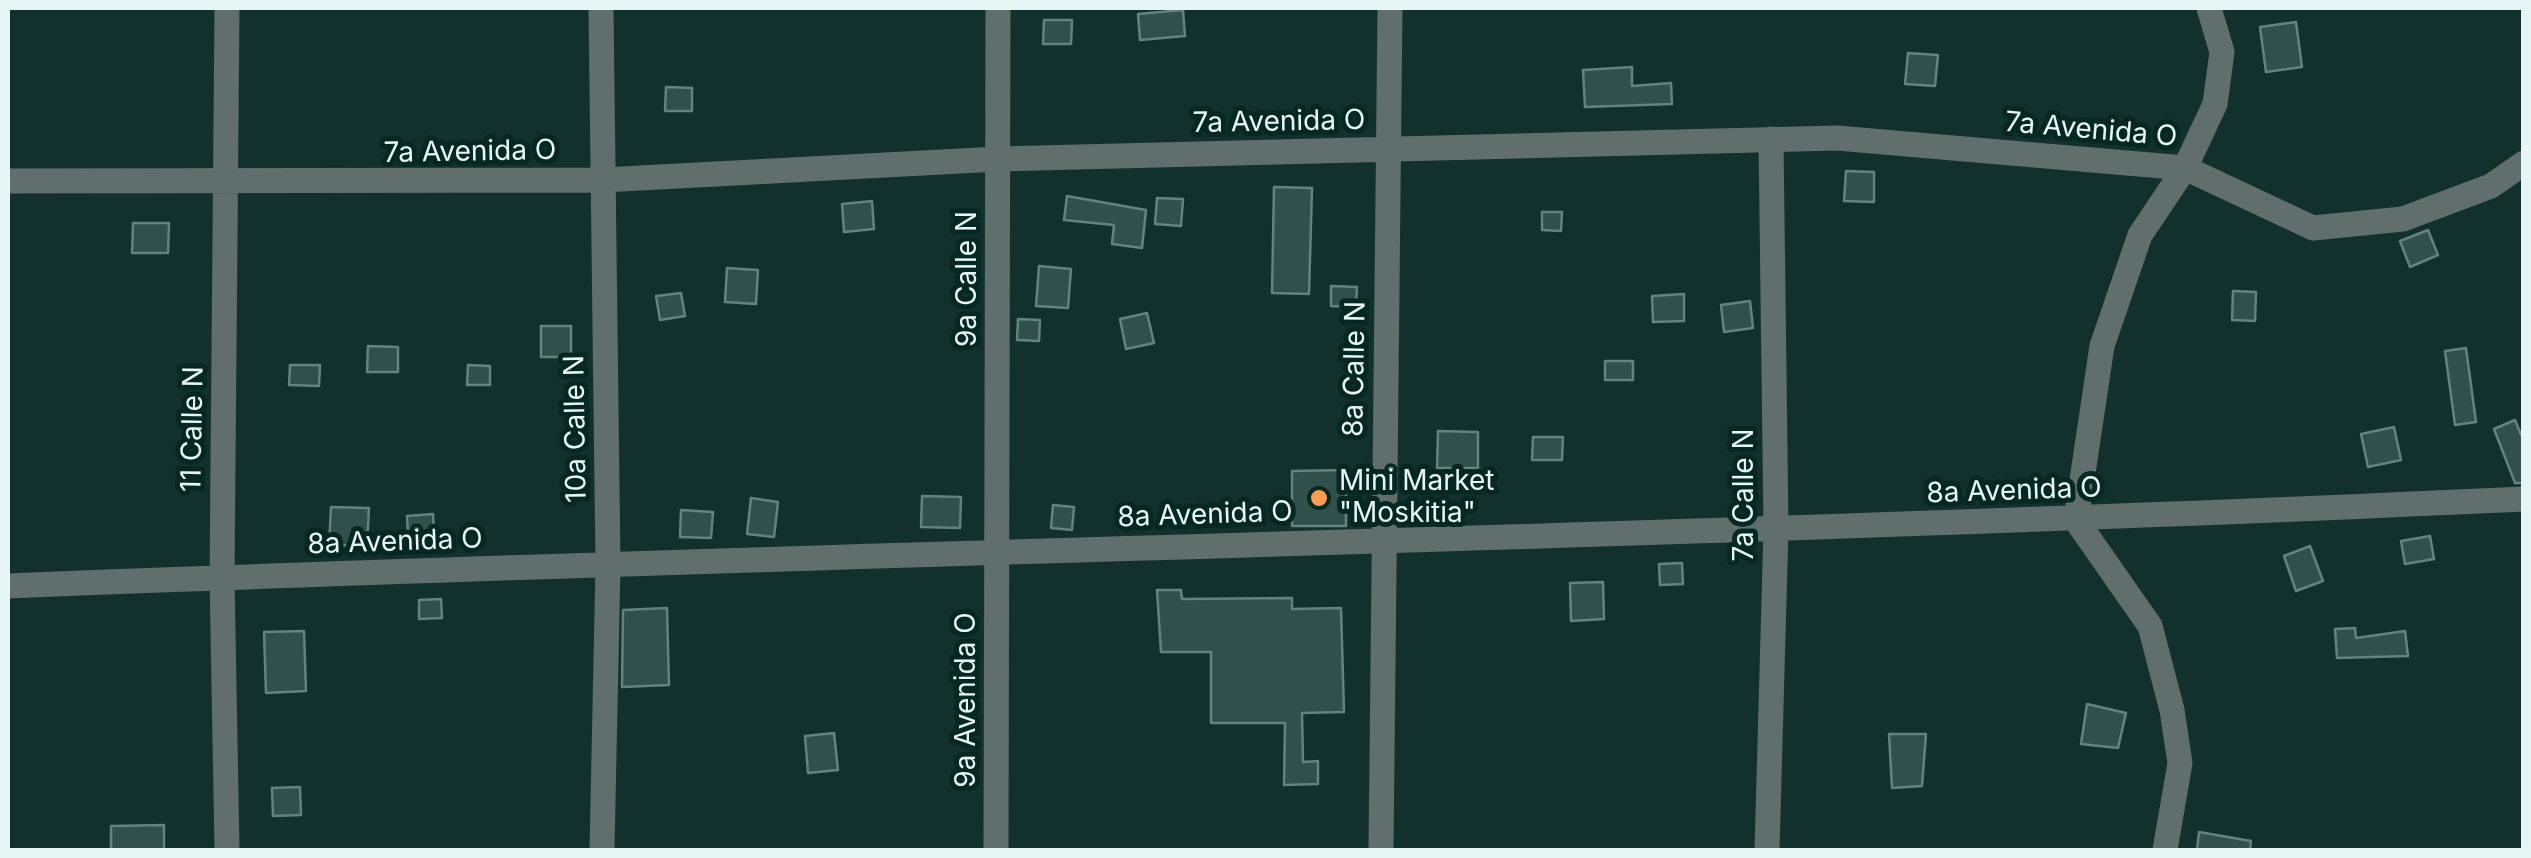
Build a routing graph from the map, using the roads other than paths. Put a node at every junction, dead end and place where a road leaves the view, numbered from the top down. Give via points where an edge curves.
1 (227, 8) edge
2 (601, 8) edge
3 (998, 8) edge
4 (1390, 8) edge
5 (2209, 8) edge
6 (1771, 140) junction
7 (1388, 150) junction
8 (998, 158) junction
9 (2524, 163) edge
10 (2185, 168) junction
11 (8, 180) edge
12 (602, 180) junction
13 (226, 184) junction
14 (2524, 499) edge
15 (2076, 520) junction
16 (1776, 528) junction
17 (1383, 540) junction
18 (998, 551) junction
19 (608, 565) junction
20 (222, 577) junction
21 (8, 586) edge
22 (227, 850) edge
23 (602, 850) edge
24 (996, 850) edge
25 (1381, 850) edge
26 (1767, 850) edge
27 (2164, 850) edge

1 - 13 street, 11 Calle N
2 - 12 street, 10a Calle N
3 - 8 street, 9a Calle N
4 - 7 street, 8a Calle N
5 - 10 street via 2222,52 2215,104
6 - 7 street, 7a Avenida O
6 - 10 street, 7a Avenida O via 1837,138
6 - 16 street, 7a Calle N
7 - 8 street, 7a Avenida O
7 - 17 street, 8a Calle N
8 - 12 street, 7a Avenida O
8 - 18 street, 9a Calle N
9 - 10 street, 7a Avenida O via 2491,186 2403,219 2313,228
10 - 15 street via 2140,235 2102,346
11 - 13 street, 7a Avenida O
12 - 13 street, 7a Avenida O
12 - 19 street, 10a Calle N
13 - 20 street, 11 Calle N
14 - 15 street, 8a Avenida O
15 - 16 street, 8a Avenida O
15 - 27 street via 2150,626 2180,763
16 - 17 street, 8a Avenida O
16 - 26 street, 7a Calle N
17 - 18 street, 8a Avenida O
17 - 25 street, 8a Calle N
18 - 19 street, 8a Avenida O
18 - 24 street, 9a Avenida O
19 - 20 street, 8a Avenida O
19 - 23 street, 10a Calle N
20 - 21 street, 8a Avenida O
20 - 22 street, 11 Calle N

